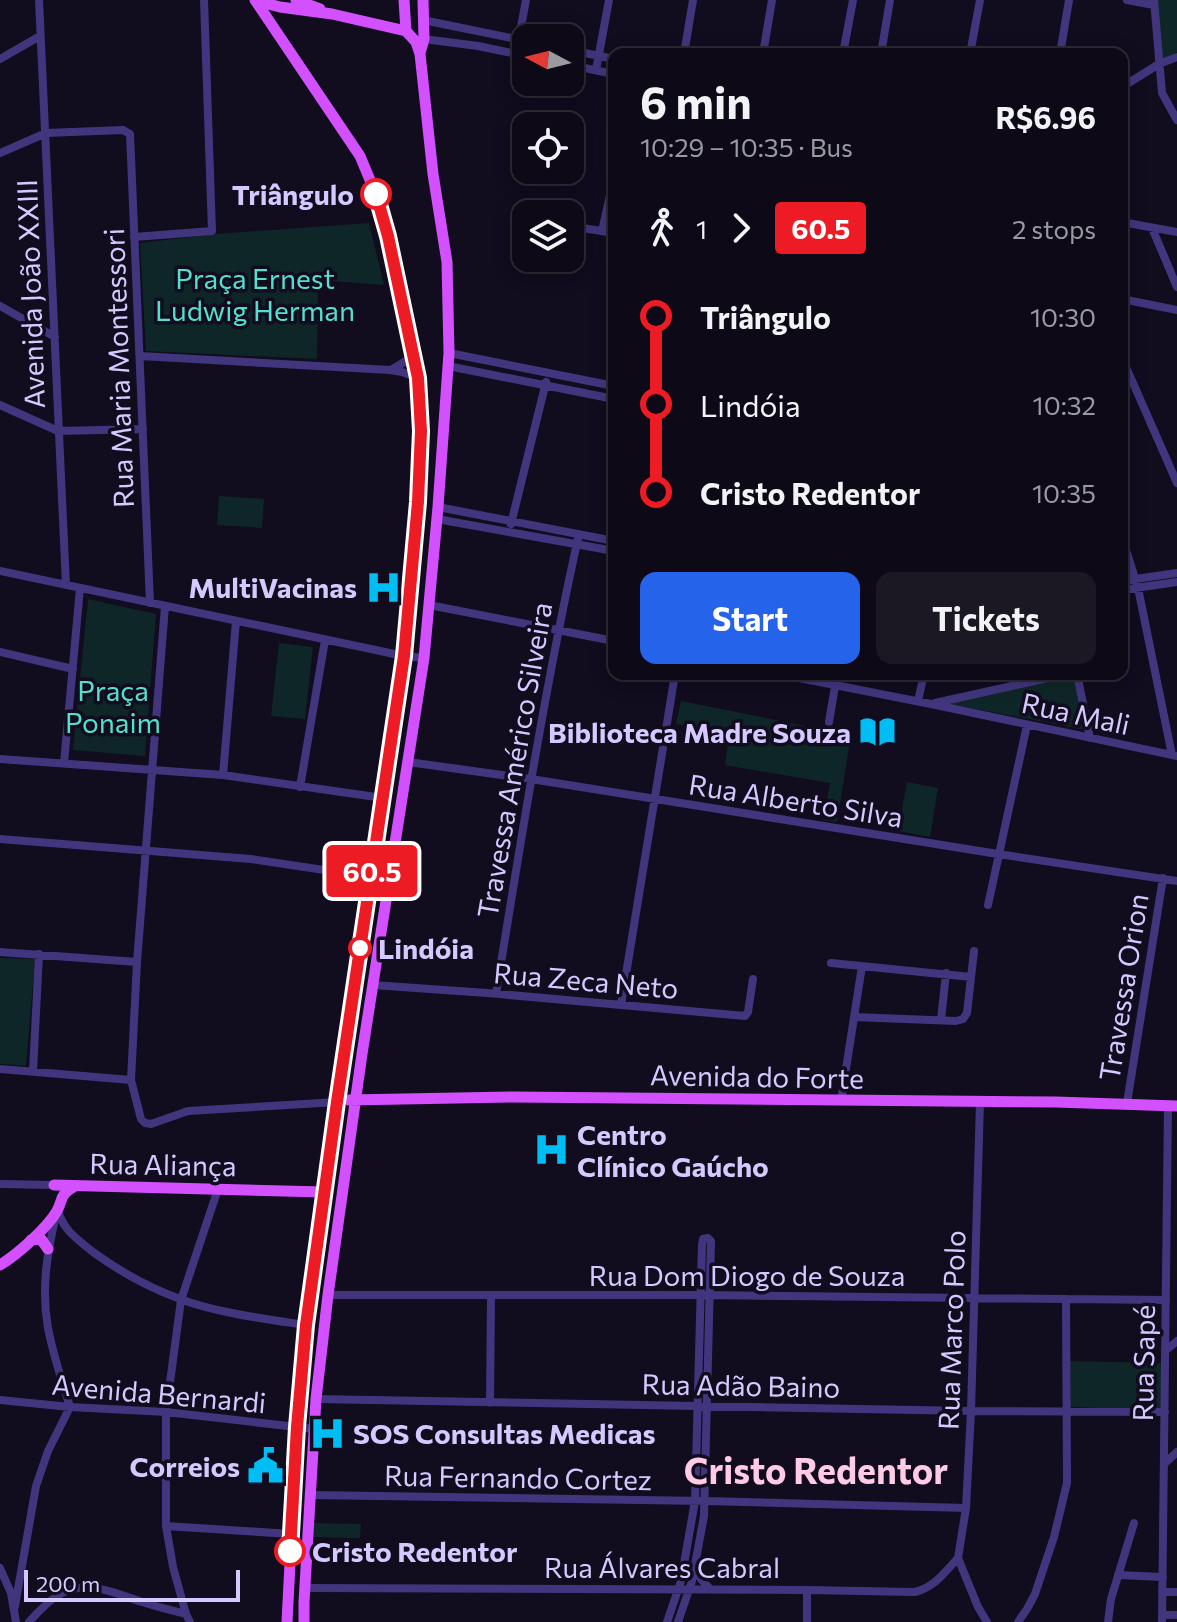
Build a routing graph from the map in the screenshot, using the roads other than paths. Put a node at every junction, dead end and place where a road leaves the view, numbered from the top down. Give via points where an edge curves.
1 (39, 0) edge
2 (204, 0) edge
3 (253, 0) edge
4 (296, 0) edge
5 (404, 0) edge
6 (423, 0) edge
7 (526, 0) edge
8 (609, 0) edge
9 (693, 0) edge
10 (772, 0) edge
11 (853, 0) edge
12 (890, 0) edge
13 (980, 0) edge
14 (1069, 0) edge
15 (1127, 0) edge
16 (1154, 3) edge
17 (278, 4) edge
18 (332, 14) junction
19 (423, 20) junction
20 (524, 24) edge
21 (458, 27) junction
22 (406, 31) junction
23 (40, 36) junction
24 (512, 38) edge
25 (424, 39) junction
26 (454, 43) junction
27 (685, 48) edge
28 (764, 48) edge
29 (844, 48) edge
30 (882, 48) edge
31 (971, 48) edge
32 (1061, 48) edge
33 (512, 53) edge
34 (584, 53) edge
35 (420, 54) junction
36 (599, 56) junction
37 (1177, 57) edge
38 (608, 58) edge
39 (0, 59) edge
40 (1159, 64) junction
41 (584, 68) edge
42 (596, 70) junction
43 (608, 73) edge
44 (1128, 83) edge
45 (1177, 120) edge
46 (46, 133) junction
47 (0, 153) edge
48 (608, 204) edge
49 (1128, 223) edge
50 (584, 228) edge
51 (1152, 228) junction
52 (602, 231) junction
53 (608, 232) edge
54 (1177, 232) edge
55 (134, 237) junction
56 (1177, 287) edge
57 (1128, 300) edge
58 (0, 306) edge
59 (1177, 310) edge
60 (55, 337) junction
61 (449, 353) junction
62 (140, 356) junction
63 (414, 356) junction
64 (498, 363) junction
65 (448, 366) junction
66 (390, 370) junction
67 (1128, 372) edge
68 (548, 373) junction
69 (496, 375) junction
70 (418, 378) junction
71 (545, 385) junction
72 (608, 385) edge
73 (608, 398) edge
74 (0, 405) edge
75 (143, 429) junction
76 (58, 431) junction
77 (1177, 483) edge
78 (437, 513) junction
79 (512, 521) junction
80 (510, 532) junction
81 (579, 534) junction
82 (608, 540) edge
83 (576, 544) junction
84 (608, 550) edge
85 (1128, 556) edge
86 (0, 571) edge
87 (1177, 573) edge
88 (1128, 582) edge
89 (1177, 582) edge
90 (1137, 584) junction
91 (66, 585) junction
92 (80, 588) junction
93 (1128, 588) edge
94 (150, 603) junction
95 (429, 605) junction
96 (165, 606) junction
97 (236, 621) junction
98 (558, 630) junction
99 (325, 640) junction
100 (608, 640) edge
101 (0, 652) edge
102 (404, 656) junction
103 (424, 658) junction
104 (73, 669) junction
105 (674, 680) edge
106 (810, 680) edge
107 (836, 680) edge
108 (923, 680) edge
109 (1039, 680) edge
110 (1078, 680) edge
111 (835, 685) junction
112 (918, 701) junction
113 (931, 704) junction
114 (829, 722) dead end
115 (1027, 725) junction
116 (1090, 738) junction
117 (1175, 756) edge
118 (0, 759) edge
119 (408, 762) junction
120 (64, 763) junction
121 (152, 771) junction
122 (223, 775) junction
123 (531, 779) junction
124 (300, 787) junction
125 (383, 798) junction
126 (654, 800) junction
127 (0, 839) edge
128 (145, 851) junction
129 (998, 854) junction
130 (371, 877) junction
131 (1163, 878) junction
132 (1177, 881) edge
133 (988, 905) dead end
134 (974, 951) dead end
135 (0, 952) edge
136 (39, 954) junction
137 (137, 962) junction
138 (831, 963) dead end
139 (862, 966) junction
140 (946, 973) junction
141 (971, 977) junction
142 (753, 979) dead end
143 (373, 985) junction
144 (496, 994) junction
145 (621, 1005) junction
146 (854, 1017) junction
147 (941, 1020) junction
148 (0, 1069) edge
149 (33, 1071) junction
150 (131, 1080) junction
151 (357, 1099) junction
152 (841, 1101) junction
153 (337, 1102) junction
154 (980, 1102) junction
155 (1127, 1103) junction
156 (1173, 1105) edge
157 (0, 1184) edge
158 (54, 1185) junction
159 (75, 1186) junction
160 (218, 1189) junction
161 (324, 1192) junction
162 (59, 1205) junction
163 (31, 1240) junction
164 (48, 1249) junction
165 (0, 1265) edge
166 (328, 1295) junction
167 (491, 1295) junction
168 (705, 1295) junction
169 (974, 1299) junction
170 (1066, 1299) junction
171 (181, 1300) junction
172 (1166, 1300) junction
173 (306, 1325) junction
174 (1177, 1341) edge
175 (1165, 1351) junction
176 (316, 1399) junction
177 (0, 1400) edge
178 (490, 1403) junction
179 (70, 1407) junction
180 (702, 1407) junction
181 (971, 1411) junction
182 (166, 1412) junction
183 (1067, 1412) junction
184 (1165, 1412) junction
185 (297, 1427) junction
186 (314, 1429) junction
187 (1177, 1452) edge
188 (1164, 1464) junction
189 (310, 1495) junction
190 (700, 1501) junction
191 (966, 1508) junction
192 (1134, 1523) dead end
193 (166, 1526) junction
194 (291, 1534) junction
195 (958, 1558) junction
196 (22, 1560) junction
197 (0, 1568) edge
198 (695, 1568) junction
199 (1118, 1575) junction
200 (1163, 1577) junction
201 (305, 1588) junction
202 (678, 1589) junction
203 (689, 1589) junction
204 (710, 1589) junction
205 (807, 1590) junction
206 (1162, 1592) junction
207 (1177, 1592) edge
208 (15, 1606) junction
209 (1177, 1615) edge
210 (1162, 1618) edge
211 (186, 1619) edge
212 (16, 1622) edge
213 (29, 1622) edge
214 (287, 1622) edge
215 (304, 1622) edge
216 (667, 1622) edge
217 (678, 1622) edge
218 (807, 1622) edge
219 (987, 1622) edge
220 (1018, 1622) edge
221 (1108, 1622) edge

1 - 23 street, Avenida João XXIII
2 - 55 street via 212,231
3 - 17 main road
3 - 63 main road via 360,156 388,236
4 - 18 main road
5 - 22 main road
6 - 19 main road
7 - 20 street
8 - 36 street
9 - 27 street
10 - 28 street
11 - 29 street
12 - 30 street
13 - 31 street
14 - 32 street
15 - 16 street
16 - 40 street
17 - 18 main road
18 - 22 main road
19 - 21 street
19 - 25 main road
21 - 24 street
21 - 26 street
22 - 35 main road
23 - 39 street
23 - 46 street, Avenida João XXIII
25 - 26 street
25 - 35 main road
26 - 33 street
34 - 36 street
35 - 61 main road via 447,262
36 - 38 street
36 - 42 street
37 - 40 street
40 - 44 street
40 - 45 street via 1163,97
41 - 42 street
42 - 43 street
46 - 47 street
46 - 55 street, Rua Maria Montessori via 129,132
46 - 60 street, Avenida João XXIII
48 - 52 street
49 - 51 street
50 - 52 street
51 - 54 street
51 - 56 street
52 - 53 street
55 - 62 street, Rua Maria Montessori
57 - 59 street
58 - 60 street
60 - 76 street, Avenida João XXIII
61 - 64 street
61 - 65 main road
62 - 66 street
62 - 75 street, Rua Maria Montessori
63 - 66 street
63 - 70 main road
64 - 68 street
64 - 69 street
65 - 69 street
65 - 78 main road
66 - 70 street
67 - 77 street
68 - 71 street
68 - 72 street
69 - 71 street
70 - 102 main road via 421,431
71 - 73 street
71 - 79 street
74 - 76 street
75 - 76 street
75 - 94 street, Rua Maria Montessori
76 - 91 street, Avenida João XXIII
78 - 79 street
78 - 80 street
78 - 95 main road
79 - 80 street
79 - 81 street
80 - 83 street
81 - 82 street
81 - 83 street, Travessa Américo Silveira
83 - 84 street
83 - 98 street, Travessa Américo Silveira
85 - 90 street
86 - 91 street
87 - 90 street
88 - 90 street
89 - 90 street
90 - 93 street
90 - 117 street
91 - 92 street
92 - 94 street
92 - 104 street
94 - 96 street
95 - 98 street
95 - 103 main road
96 - 97 street
96 - 121 street
97 - 99 street
97 - 122 street
98 - 100 street
98 - 123 street, Travessa Américo Silveira
99 - 102 street
99 - 124 street
101 - 104 street
102 - 103 street
102 - 125 main road
103 - 119 main road
104 - 120 street
105 - 126 street
106 - 111 street, Rua Mali
107 - 111 street
108 - 112 street
109 - 113 street
110 - 116 street
111 - 112 street, Rua Mali
111 - 114 street
112 - 113 street, Rua Mali
113 - 115 street, Rua Mali
115 - 116 street, Rua Mali
115 - 129 street
116 - 117 street, Rua Mali
118 - 120 street
119 - 123 street, Rua Alberto Silva
119 - 143 main road
120 - 121 street
121 - 122 street
121 - 128 street
122 - 124 street
123 - 126 street, Rua Alberto Silva
123 - 144 street, Travessa Américo Silveira
124 - 125 street
125 - 130 main road
126 - 129 street, Rua Alberto Silva
126 - 145 street
127 - 128 street
128 - 130 street via 251,859
128 - 137 street
129 - 131 street, Rua Alberto Silva
129 - 133 street
130 - 153 main road
131 - 132 street, Rua Alberto Silva
131 - 155 street, Travessa Orion
134 - 141 street
135 - 136 street
136 - 137 street
136 - 149 street
137 - 150 street
138 - 139 street
139 - 140 street
139 - 146 street
140 - 141 street
140 - 147 street
141 - 147 street via 963,1019
142 - 145 street, Rua Zeca Neto via 746,1015
143 - 144 street, Rua Zeca Neto
143 - 151 main road
144 - 145 street, Rua Zeca Neto
146 - 147 street
146 - 152 street
148 - 149 street
149 - 150 street
150 - 153 street via 141,1119 151,1124 188,1111
151 - 152 main road, Avenida do Forte
151 - 153 main road, Avenida do Forte
151 - 166 main road
152 - 154 main road, Avenida do Forte
153 - 161 main road
154 - 155 main road, Avenida do Forte
154 - 169 street, Rua Marco Polo
155 - 156 main road, Avenida do Forte
156 - 172 street, Rua Sapé
157 - 158 street, Rua Aliança
158 - 159 main road, Rua Aliança
158 - 162 main road
159 - 160 main road, Rua Aliança
159 - 162 main road
160 - 161 main road, Rua Aliança
160 - 171 street
161 - 173 main road
162 - 163 main road
162 - 164 street
162 - 171 street via 62,1224 74,1237 144,1283
163 - 164 main road via 41,1239
163 - 165 main road
164 - 179 street via 48,1329
166 - 167 street, Rua Dom Diogo de Souza
166 - 176 main road
167 - 168 street, Rua Dom Diogo de Souza
167 - 178 street
168 - 168 street via 711,1241 705,1238 702,1245
168 - 169 street, Rua Dom Diogo de Souza
168 - 180 street
169 - 170 street, Rua Dom Diogo de Souza
169 - 181 street, Rua Marco Polo
170 - 172 street, Rua Dom Diogo de Souza
170 - 183 street
171 - 173 street
171 - 182 street
172 - 175 street, Rua Sapé
173 - 185 main road
174 - 175 street
175 - 184 street, Rua Sapé
176 - 178 street, Rua Adão Baino
176 - 186 main road
177 - 179 street, Avenida Bernardi
178 - 180 street, Rua Adão Baino
179 - 182 street, Avenida Bernardi
179 - 196 street via 36,1486
180 - 181 street, Rua Adão Baino
180 - 190 street
181 - 183 street, Rua Adão Baino
181 - 191 street, Rua Marco Polo
182 - 185 street, Avenida Bernardi
182 - 193 street
183 - 184 street, Rua Adão Baino
183 - 220 street via 1064,1501 1035,1594
184 - 188 street, Rua Sapé
185 - 186 street, Avenida Bernardi
185 - 194 main road
186 - 189 main road
187 - 188 street
188 - 200 street, Rua Sapé
189 - 190 street, Rua Fernando Cortez
189 - 201 main road
190 - 191 street, Rua Fernando Cortez
190 - 198 street
190 - 202 street
191 - 195 street, Rua Marco Polo
192 - 199 street
193 - 194 street
193 - 211 street
194 - 214 main road
195 - 205 street, Rua Álvares Cabral via 940,1579 915,1592
195 - 219 street
196 - 197 street via 16,1571
196 - 208 street
197 - 208 street
198 - 203 street
198 - 204 street
199 - 200 street
199 - 221 street
200 - 206 street, Rua Sapé
201 - 202 street, Rua Álvares Cabral
201 - 215 main road
202 - 203 street, Rua Álvares Cabral
202 - 216 street
203 - 204 street, Rua Álvares Cabral
203 - 217 street
204 - 205 street, Rua Álvares Cabral
205 - 218 street
206 - 207 street
206 - 210 street, Rua Sapé
208 - 212 street
209 - 210 street
211 - 213 street via 101,1589 73,1588 58,1594

